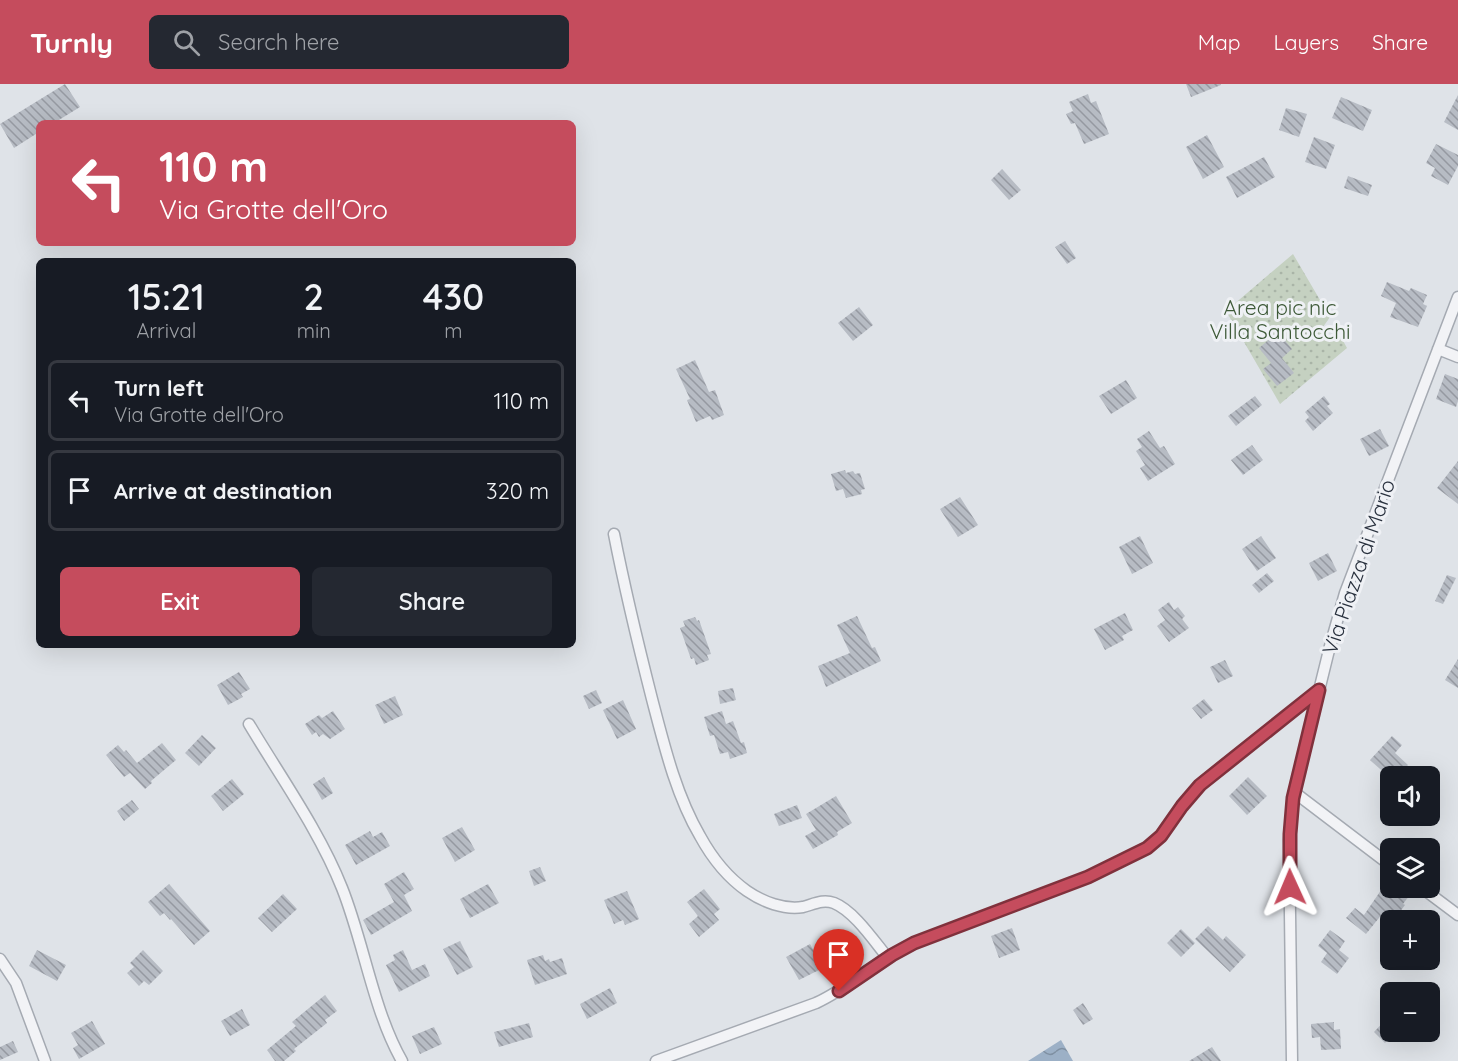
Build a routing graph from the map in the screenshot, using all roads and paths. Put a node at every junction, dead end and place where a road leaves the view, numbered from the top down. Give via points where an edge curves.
1 (1458, 297) edge
2 (1438, 349) junction
3 (1458, 357) edge
4 (615, 534) dead end
5 (1319, 690) junction
6 (249, 724) dead end
7 (1294, 792) junction
8 (1380, 857) edge
9 (1435, 898) edge
10 (1458, 915) edge
11 (888, 958) junction
12 (0, 959) edge
13 (45, 1061) edge
14 (402, 1061) edge
15 (656, 1061) edge
16 (1292, 1061) edge

1 - 2 street, Via Piazza di Mario
2 - 3 street
2 - 5 street, Via Piazza di Mario via 1349,582
4 - 11 street via 662,735 689,816 705,846 733,879 766,901 787,907 827,901 841,906
5 - 7 street, Via Piazza di Mario
5 - 11 street via 1200,785 1147,848 1096,874 914,943
6 - 14 street via 340,884
7 - 8 street
7 - 16 street, Via Piazza di Mario via 1289,840
9 - 10 street
11 - 15 street via 816,1003
12 - 13 street via 16,983

